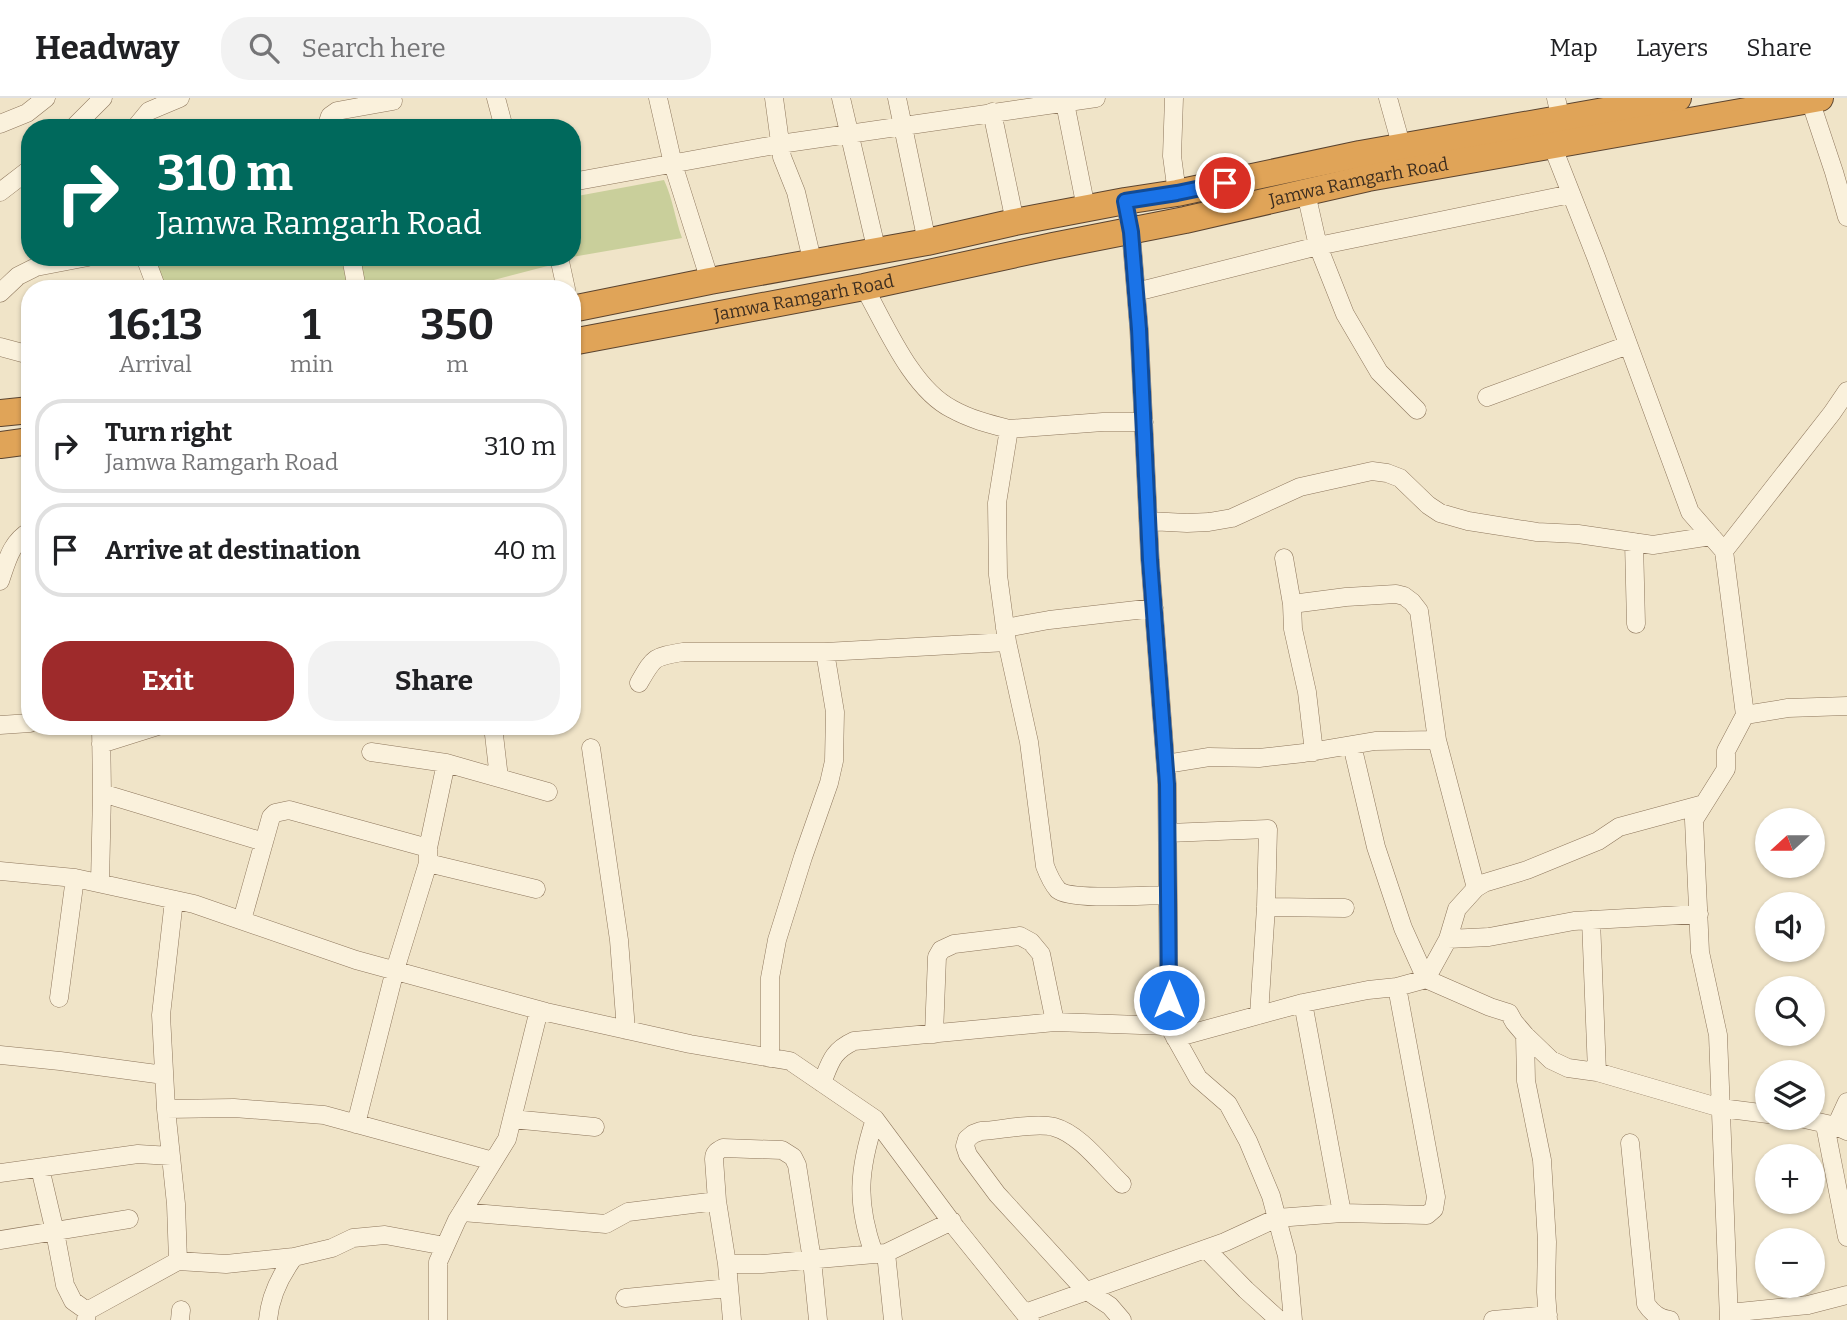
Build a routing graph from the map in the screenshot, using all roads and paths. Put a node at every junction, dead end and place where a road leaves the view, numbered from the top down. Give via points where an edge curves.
1 (46, 98) edge
2 (103, 98) edge
3 (180, 98) edge
4 (496, 98) edge
5 (658, 98) edge
6 (774, 98) edge
7 (841, 98) edge
8 (898, 98) edge
9 (1096, 98) edge
10 (1174, 98) edge
11 (1388, 98) edge
12 (1678, 98) edge
13 (1815, 99) edge
14 (1064, 100) edge
15 (393, 101) dead end
16 (1029, 103) edge
17 (1558, 109) edge
18 (992, 112) junction
19 (82, 119) edge
20 (142, 119) edge
21 (329, 119) edge
22 (502, 119) edge
23 (0, 124) edge
24 (903, 125) junction
25 (849, 133) junction
26 (780, 144) junction
27 (1552, 145) junction
28 (1402, 148) junction
29 (673, 164) junction
30 (1841, 171) edge
31 (21, 176) edge
32 (581, 180) edge
33 (0, 192) edge
34 (1177, 193) junction
35 (1306, 193) junction
36 (1571, 194) junction
37 (1125, 201) junction
38 (1086, 208) junction
39 (1847, 218) edge
40 (1015, 222) junction
41 (1131, 232) junction
42 (927, 242) junction
43 (1318, 246) junction
44 (877, 252) junction
45 (813, 264) junction
46 (41, 266) edge
47 (710, 281) junction
48 (864, 287) junction
49 (1136, 292) junction
50 (0, 293) edge
51 (581, 307) edge
52 (581, 340) edge
53 (1628, 345) junction
54 (0, 347) edge
55 (21, 353) edge
56 (1847, 391) edge
57 (1487, 397) dead end
58 (1417, 410) dead end
59 (21, 411) edge
60 (0, 413) edge
61 (1144, 422) junction
62 (1009, 429) junction
63 (21, 442) edge
64 (0, 445) edge
65 (1149, 521) junction
66 (21, 536) edge
67 (1711, 536) junction
68 (1633, 542) junction
69 (1724, 551) junction
70 (1284, 558) dead end
71 (0, 581) edge
72 (1292, 604) junction
73 (1154, 608) junction
74 (1636, 624) dead end
75 (1006, 635) junction
76 (825, 652) junction
77 (639, 683) dead end
78 (1847, 706) edge
79 (1745, 715) junction
80 (21, 724) edge
81 (0, 725) edge
82 (101, 735) edge
83 (494, 735) edge
84 (1437, 740) junction
85 (1352, 745) junction
86 (591, 748) dead end
87 (371, 752) dead end
88 (1314, 752) junction
89 (446, 763) junction
90 (1166, 764) junction
91 (499, 778) junction
92 (548, 792) dead end
93 (102, 793) junction
94 (1704, 804) junction
95 (1167, 833) junction
96 (264, 842) junction
97 (428, 856) junction
98 (0, 871) edge
99 (75, 878) junction
100 (100, 883) junction
101 (1476, 888) junction
102 (536, 889) dead end
103 (1168, 895) junction
104 (174, 900) junction
105 (1266, 907) junction
106 (1345, 908) dead end
107 (1699, 914) junction
108 (242, 920) junction
109 (1591, 920) junction
110 (1448, 939) junction
111 (395, 970) junction
112 (1426, 979) junction
113 (1397, 987) junction
114 (59, 998) dead end
115 (1303, 1003) junction
116 (539, 1010) junction
117 (1259, 1015) junction
118 (1055, 1022) junction
119 (626, 1030) junction
120 (1172, 1032) junction
121 (934, 1034) junction
122 (1525, 1035) junction
123 (0, 1055) edge
124 (770, 1058) junction
125 (1597, 1072) junction
126 (164, 1075) junction
127 (822, 1083) junction
128 (1847, 1102) edge
129 (1721, 1108) junction
130 (166, 1109) junction
131 (1755, 1112) edge
132 (512, 1119) junction
133 (874, 1119) junction
134 (356, 1124) junction
135 (1836, 1127) edge
136 (595, 1128) dead end
137 (1630, 1143) dead end
138 (171, 1156) junction
139 (493, 1161) junction
140 (40, 1168) junction
141 (0, 1173) edge
142 (1122, 1184) dead end
143 (717, 1201) junction
144 (462, 1212) junction
145 (1342, 1213) junction
146 (129, 1219) dead end
147 (1277, 1219) junction
148 (952, 1221) junction
149 (1846, 1228) edge
150 (55, 1232) junction
151 (0, 1240) edge
152 (445, 1246) junction
153 (1206, 1248) junction
154 (880, 1254) junction
155 (294, 1257) junction
156 (812, 1260) junction
157 (178, 1261) junction
158 (727, 1264) junction
159 (729, 1288) junction
160 (1088, 1290) junction
161 (1847, 1295) edge
162 (625, 1298) dead end
163 (86, 1315) edge
164 (1729, 1316) edge
165 (1028, 1317) edge
166 (1548, 1318) edge
167 (268, 1320) edge
168 (439, 1320) edge
169 (732, 1320) edge
170 (818, 1320) edge
171 (893, 1320) edge
172 (1122, 1320) edge
173 (1279, 1320) edge
174 (1293, 1320) edge
175 (1493, 1320) edge
176 (1670, 1320) edge

1 - 23 street via 27,113
2 - 19 street
3 - 20 street via 149,111
4 - 22 street
5 - 29 street
6 - 26 street
7 - 25 street
8 - 24 street
9 - 14 street
10 - 34 street via 1172,156
11 - 28 street
12 - 17 highway, Jamwa Ramgarh Road
13 - 27 highway, Jamwa Ramgarh Road
13 - 30 street
14 - 16 street
14 - 38 street
15 - 21 street via 337,111
16 - 18 street
17 - 28 highway, Jamwa Ramgarh Road
18 - 24 street
18 - 40 street
24 - 25 street
24 - 42 street
25 - 26 street
25 - 44 street
26 - 29 street
26 - 45 street
27 - 35 highway, Jamwa Ramgarh Road
27 - 36 street
28 - 34 highway, Jamwa Ramgarh Road
29 - 32 street
29 - 47 street
30 - 39 street
31 - 33 street
34 - 37 highway, Jamwa Ramgarh Road
35 - 41 highway, Jamwa Ramgarh Road
35 - 43 street
36 - 43 street
36 - 53 street
37 - 38 highway, Jamwa Ramgarh Road
37 - 41 street
38 - 40 highway, Jamwa Ramgarh Road
40 - 42 highway, Jamwa Ramgarh Road
41 - 48 highway, Jamwa Ramgarh Road
41 - 49 street
42 - 44 highway, Jamwa Ramgarh Road
43 - 49 street
43 - 58 street via 1345,314 1379,372
44 - 45 highway, Jamwa Ramgarh Road
45 - 47 highway, Jamwa Ramgarh Road
46 - 50 street via 18,276
47 - 51 highway, Jamwa Ramgarh Road
48 - 52 highway, Jamwa Ramgarh Road
48 - 62 street via 925,389 950,408
49 - 61 street
53 - 57 street
53 - 67 street via 1690,512
54 - 55 street
56 - 69 street
59 - 60 highway
61 - 62 street
61 - 65 street
62 - 75 street via 998,503 998,575
63 - 64 highway
65 - 68 street via 1232,518 1300,487 1372,471 1400,478 1427,505 1468,521
65 - 73 street
66 - 71 street
67 - 68 street via 1653,545
67 - 69 street
68 - 74 street
69 - 79 street
70 - 72 street
72 - 84 street via 1396,594 1412,602 1419,611
72 - 88 street
73 - 75 street via 1061,618
73 - 90 street
75 - 76 street
75 - 103 street via 1029,742 1045,866 1051,879 1060,891 1078,896
76 - 77 street via 674,653 655,659
76 - 124 street via 835,712 834,761 777,940 770,978
78 - 79 street
79 - 94 street via 1726,751 1726,769
80 - 81 street
82 - 93 street
83 - 91 street
84 - 85 street
84 - 101 street
85 - 88 street
85 - 112 street via 1376,847
86 - 119 street via 619,940
87 - 89 street
88 - 90 street via 1209,757
89 - 91 street
89 - 97 street
90 - 95 street
91 - 92 street
93 - 96 street
93 - 100 street
94 - 101 street via 1619,827 1598,841
94 - 107 street via 1694,820
95 - 103 street
95 - 105 street via 1268,829
96 - 97 street via 271,817 289,810
96 - 108 street
97 - 102 street
97 - 111 street
98 - 99 street
99 - 100 street
99 - 114 street
100 - 104 street
101 - 110 street via 1457,909
103 - 120 street
104 - 108 street
104 - 126 street via 161,1015
105 - 106 street
105 - 117 street
107 - 109 street
107 - 129 street via 1700,952 1718,1035
108 - 111 street
109 - 110 street
109 - 125 street
110 - 112 street
111 - 116 street
111 - 134 street
112 - 113 street
112 - 122 street via 1508,1013
113 - 115 street
113 - 145 street via 1436,1196 1434,1209 1427,1215
115 - 117 street
115 - 145 street
116 - 119 street
116 - 132 street
117 - 120 street
118 - 120 street
118 - 121 street
118 - 121 street via 1041,954 1020,936 954,944 941,950
119 - 124 street
120 - 147 street via 1198,1078 1228,1104 1248,1141
121 - 127 street via 854,1041 836,1051
122 - 125 street via 1551,1060
122 - 166 street via 1526,1081 1542,1160
123 - 126 street
124 - 127 street via 790,1061
125 - 129 street
126 - 130 street
127 - 133 street
128 - 135 street
129 - 131 street
129 - 164 street
130 - 134 street via 234,1108 324,1115
130 - 138 street
132 - 136 street
132 - 139 street via 507,1139
133 - 148 street
133 - 154 street via 865,1150 861,1200 865,1229
134 - 139 street
135 - 149 street
137 - 176 street via 1646,1304 1663,1320
138 - 140 street via 138,1154
138 - 157 street
139 - 144 street
140 - 141 street
140 - 150 street
142 - 160 street via 1067,1132 1052,1126 981,1131 967,1139 968,1154 991,1186
143 - 144 street via 628,1212 606,1224
143 - 156 street via 714,1155 718,1150 788,1153 797,1165
143 - 158 street
144 - 152 street
145 - 147 street
146 - 150 street
147 - 153 street
147 - 174 street via 1287,1256
148 - 154 street
148 - 165 street
150 - 151 street
150 - 163 street via 68,1294
152 - 155 street via 385,1235 353,1238
152 - 168 street via 438,1262
153 - 160 street
153 - 173 street
154 - 156 street
154 - 171 street
155 - 157 street via 226,1264
155 - 167 street via 271,1299
156 - 158 street
156 - 170 street
157 - 163 street
158 - 159 street
159 - 162 street
159 - 169 street
160 - 165 street
160 - 172 street
161 - 164 street
166 - 175 street

